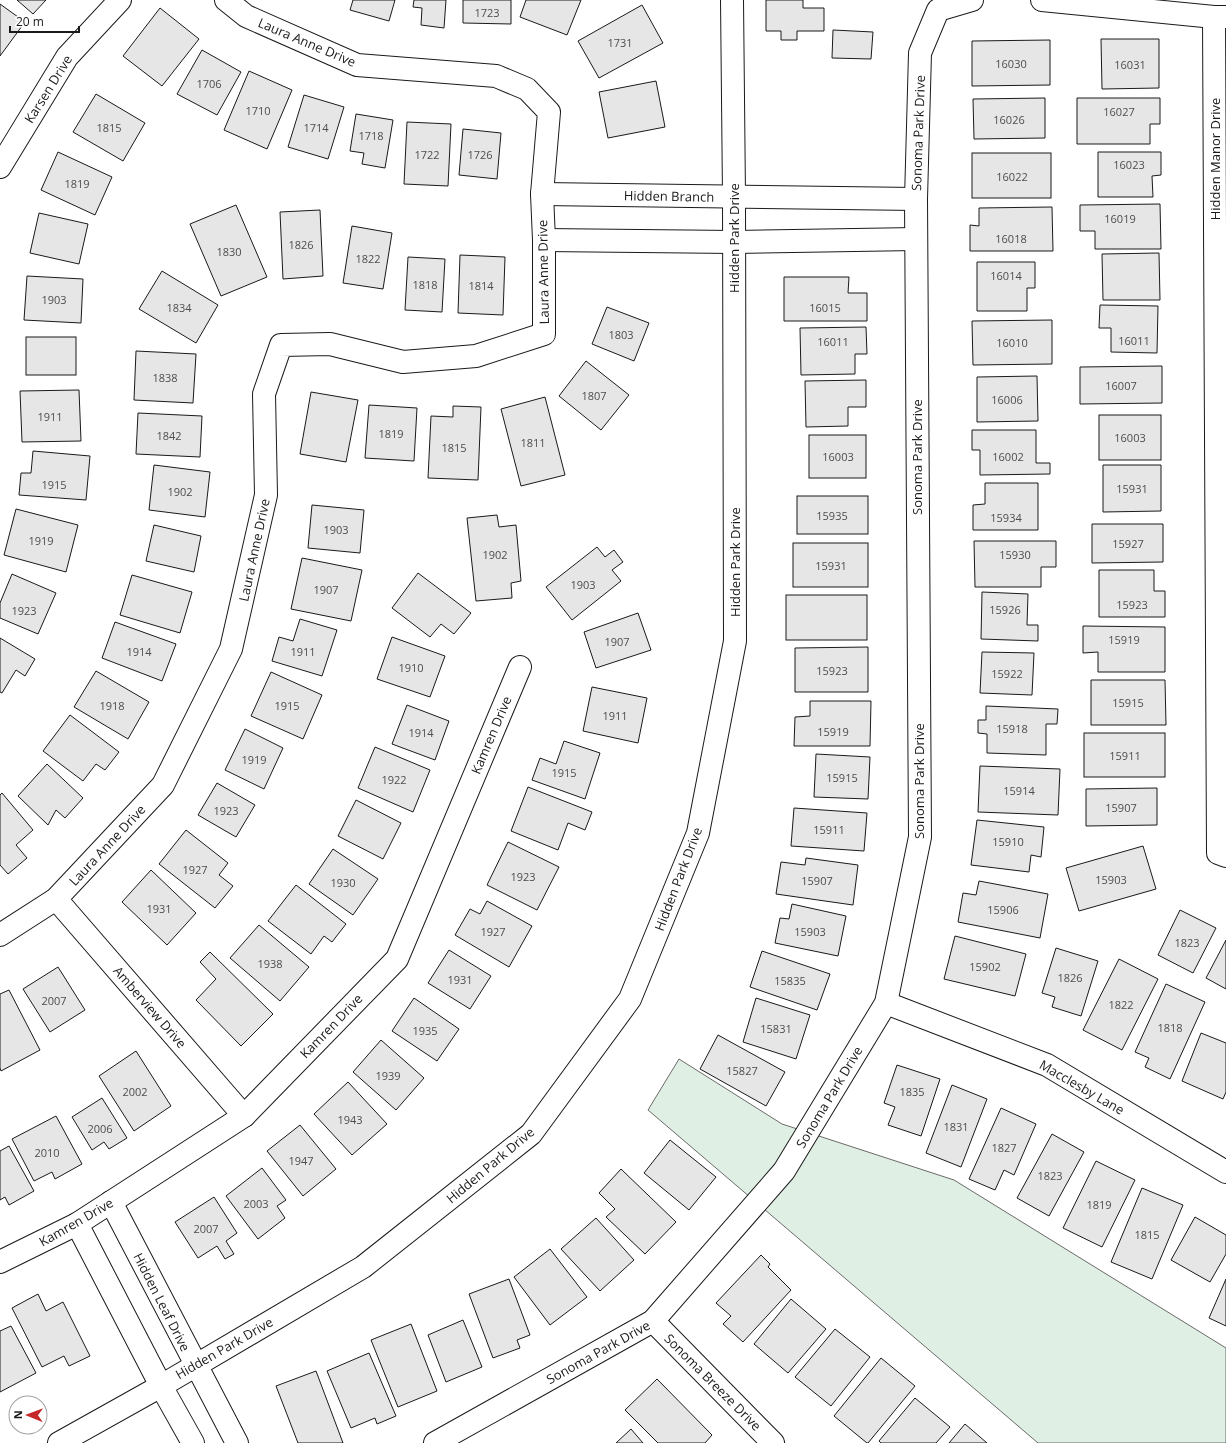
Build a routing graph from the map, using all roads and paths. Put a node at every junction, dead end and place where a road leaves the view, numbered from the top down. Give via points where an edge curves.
1 (120, 0) edge
2 (226, 0) edge
3 (732, 0) edge
4 (972, 0) edge
5 (1042, 0) edge
6 (1220, 17) edge
7 (0, 167) edge
8 (542, 194) junction
9 (734, 197) junction
10 (916, 199) junction
11 (916, 239) junction
12 (544, 240) junction
13 (734, 242) junction
14 (1221, 283) edge
15 (1221, 568) edge
16 (520, 667) dead end
17 (1222, 854) edge
18 (56, 899) junction
19 (0, 935) edge
20 (886, 1003) junction
21 (244, 1116) junction
22 (1226, 1172) edge
23 (111, 1202) junction
24 (77, 1224) junction
25 (0, 1262) edge
26 (653, 1321) junction
27 (196, 1365) junction
28 (161, 1386) junction
29 (59, 1443) edge
30 (193, 1443) edge
31 (237, 1443) edge
32 (435, 1443) edge
33 (773, 1443) edge

1 - 7 street, Karsen Drive via 67,57
2 - 8 street, Laura Anne Drive via 246,16 357,65 496,76 527,89 549,112
3 - 9 street, Hidden Park Drive
4 - 10 street, Sonoma Park Drive via 938,10 920,53
5 - 6 street
6 - 14 street, Hidden Manor Drive
8 - 9 street, Hidden Branch
8 - 12 street, Laura Anne Drive
9 - 10 street, Hidden Branch
9 - 13 street, Hidden Park Drive
10 - 11 street, Sonoma Park Drive
11 - 13 street
11 - 20 street, Sonoma Park Drive via 920,837
12 - 13 street
12 - 18 street, Laura Anne Drive via 544,334 476,356 403,362 330,344 281,345 264,394 266,495 231,649 163,785
13 - 27 street, Hidden Park Drive via 735,641 698,833 630,999 531,1134 363,1268
14 - 15 street, Hidden Manor Drive
15 - 17 street, Hidden Manor Drive
16 - 21 street, Kamren Drive via 397,959
18 - 19 street, Laura Anne Drive
18 - 21 street, Amberview Drive
20 - 22 street, Macclesby Lane via 1047,1065
20 - 26 street, Sonoma Park Drive via 784,1171
21 - 23 street, Kamren Drive
23 - 24 street, Kamren Drive
23 - 27 street, Hidden Leaf Drive
24 - 25 street, Kamren Drive
24 - 28 street
26 - 32 street, Sonoma Park Drive
26 - 33 street, Sonoma Breeze Drive
27 - 28 street, Hidden Park Drive
27 - 31 street, Hidden Leaf Drive
28 - 29 street, Hidden Park Drive
28 - 30 street

